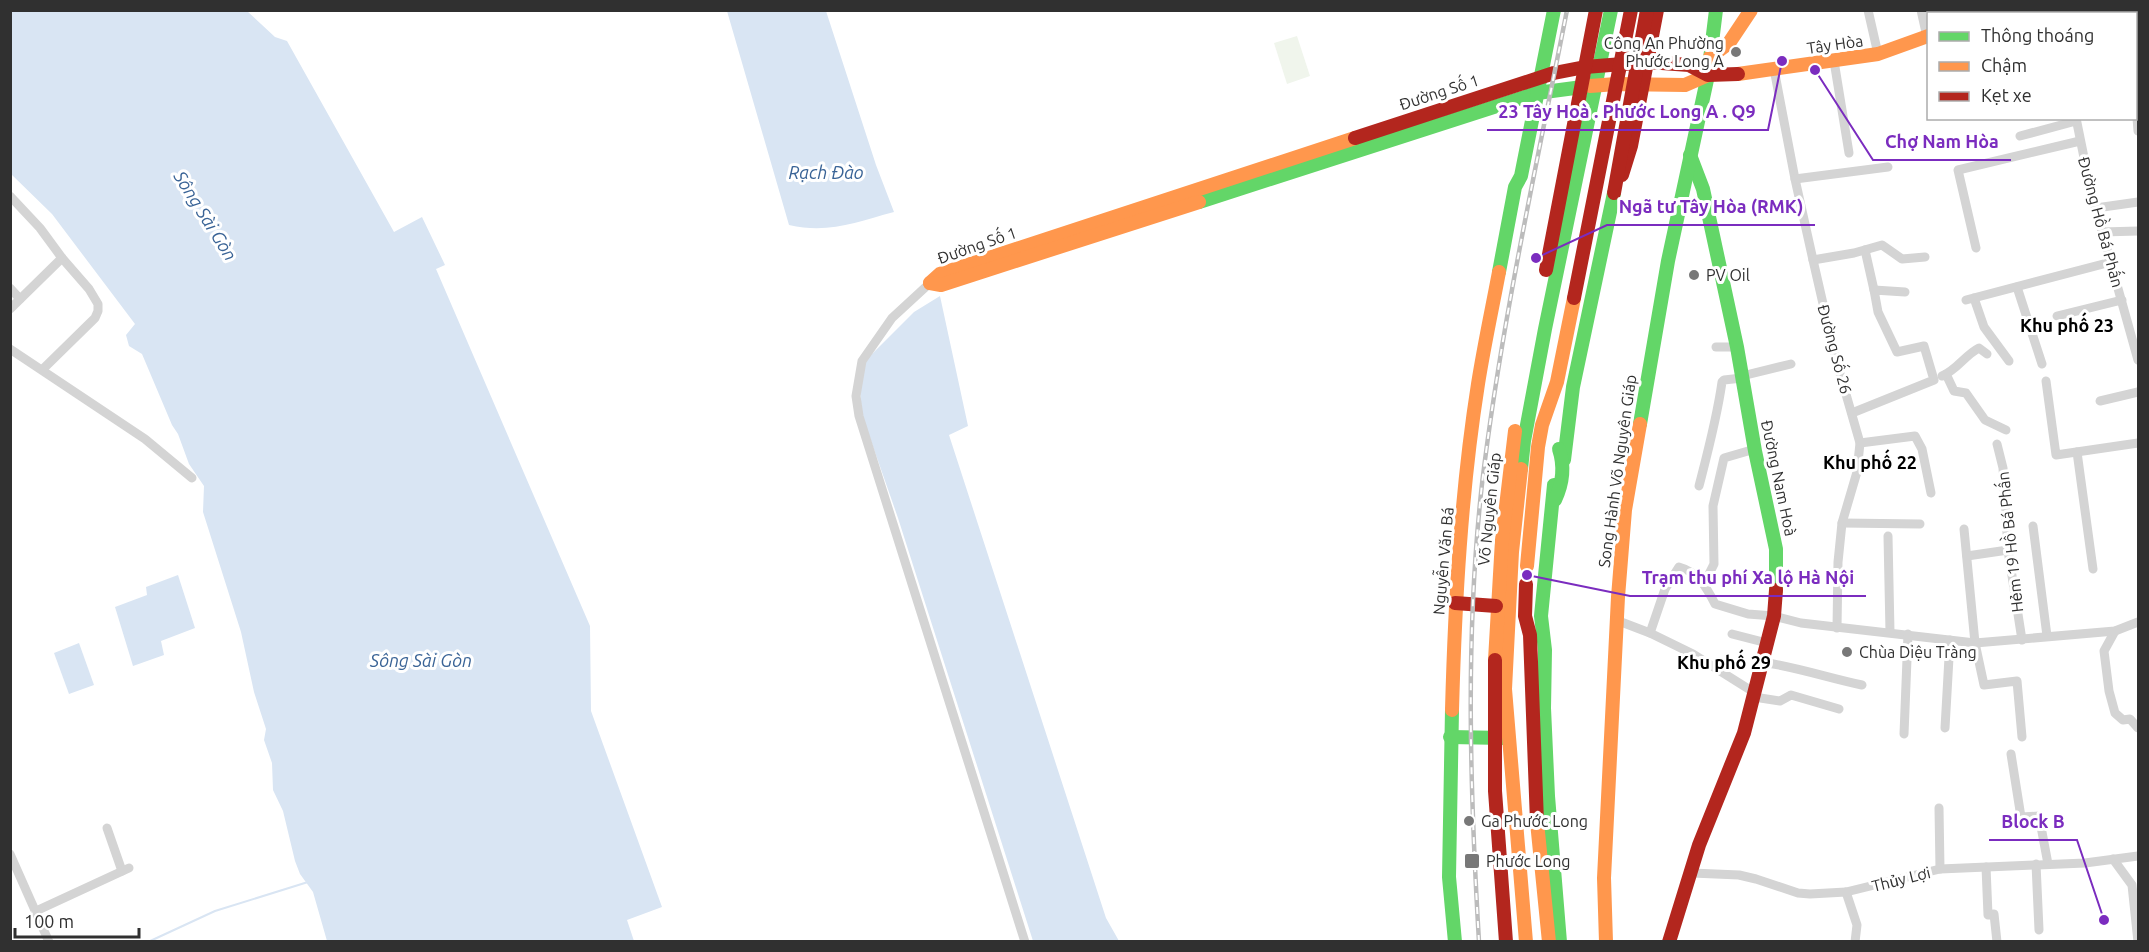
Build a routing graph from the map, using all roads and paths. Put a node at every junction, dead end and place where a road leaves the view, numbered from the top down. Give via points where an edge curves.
1 (1546, 10) edge
2 (1554, 10) edge
3 (1596, 10) edge
4 (1611, 10) edge
5 (1632, 10) edge
6 (1647, 10) edge
7 (1657, 10) edge
8 (1716, 10) edge
9 (1751, 10) edge
10 (1868, 10) edge
11 (1921, 10) edge
12 (1927, 33) edge
13 (1927, 37) edge
14 (1625, 43) junction
15 (1878, 54) junction
16 (1710, 57) junction
17 (1834, 61) junction
18 (1643, 62) junction
19 (1621, 63) junction
20 (1600, 65) junction
21 (1586, 67) junction
22 (1774, 69) junction
23 (1708, 75) junction
24 (1536, 78) junction
25 (1616, 84) junction
26 (1639, 84) junction
27 (1596, 86) junction
28 (1581, 87) junction
29 (1533, 94) junction
30 (2137, 113) edge
31 (2076, 120) edge
32 (2139, 130) edge
33 (2020, 136) dead end
34 (2080, 141) junction
35 (1849, 153) dead end
36 (1690, 155) junction
37 (1888, 167) dead end
38 (1795, 179) junction
39 (10, 196) edge
40 (2139, 202) edge
41 (2096, 208) junction
42 (2139, 231) edge
43 (2102, 232) junction
44 (1976, 248) dead end
45 (1865, 250) junction
46 (1925, 257) dead end
47 (62, 258) junction
48 (1813, 260) junction
49 (2111, 262) junction
50 (930, 284) junction
51 (2017, 287) junction
52 (10, 288) edge
53 (1874, 290) junction
54 (1905, 292) dead end
55 (20, 299) junction
56 (2122, 300) junction
57 (10, 309) edge
58 (2057, 316) dead end
59 (1716, 347) dead end
60 (1737, 347) junction
61 (10, 349) edge
62 (1987, 354) dead end
63 (2009, 360) dead end
64 (2139, 360) edge
65 (1791, 364) dead end
66 (2042, 364) dead end
67 (43, 369) junction
68 (1946, 374) junction
69 (1742, 377) junction
70 (1934, 380) junction
71 (2046, 381) dead end
72 (1557, 382) junction
73 (2139, 392) edge
74 (2100, 401) dead end
75 (1852, 413) junction
76 (2006, 430) dead end
77 (1860, 443) junction
78 (2139, 443) edge
79 (1997, 444) dead end
80 (1755, 449) junction
81 (2077, 452) junction
82 (1560, 458) junction
83 (192, 478) dead end
84 (1554, 485) dead end
85 (1699, 486) dead end
86 (1931, 493) dead end
87 (1552, 506) junction
88 (1842, 524) junction
89 (1920, 524) dead end
90 (2033, 526) dead end
91 (1964, 529) dead end
92 (1888, 536) dead end
93 (2008, 550) junction
94 (1967, 556) junction
95 (1527, 566) dead end
96 (2093, 569) dead end
97 (1526, 584) dead end
98 (1704, 584) junction
99 (1455, 603) junction
100 (1496, 606) junction
101 (1541, 616) junction
102 (1774, 616) junction
103 (1616, 620) junction
104 (2139, 622) edge
105 (1837, 628) junction
106 (2115, 631) junction
107 (1890, 632) junction
108 (1650, 633) junction
109 (1732, 634) dead end
110 (1908, 634) junction
111 (1530, 635) junction
112 (2047, 636) junction
113 (1950, 640) junction
114 (2022, 640) junction
115 (1767, 643) junction
116 (1976, 643) junction
117 (1762, 662) junction
118 (1494, 669) junction
119 (1862, 685) dead end
120 (1505, 689) junction
121 (1754, 695) junction
122 (1839, 709) dead end
123 (1945, 728) dead end
124 (2139, 728) edge
125 (1904, 734) dead end
126 (1450, 737) junction
127 (2022, 737) dead end
128 (1495, 738) junction
129 (1509, 738) junction
130 (2011, 754) dead end
131 (1495, 769) junction
132 (1938, 808) dead end
133 (107, 828) dead end
134 (10, 854) edge
135 (2139, 856) edge
136 (2113, 860) junction
137 (2036, 864) junction
138 (2048, 864) junction
139 (1986, 867) junction
140 (1940, 869) junction
141 (1692, 873) junction
142 (1846, 892) junction
143 (36, 910) junction
144 (2038, 930) dead end
145 (49, 942) edge
146 (1025, 942) edge
147 (1455, 942) edge
148 (1506, 942) edge
149 (1526, 942) edge
150 (1549, 942) edge
151 (1560, 942) edge
152 (1606, 942) edge
153 (1669, 942) edge
154 (1855, 942) edge
155 (1997, 942) edge
156 (2138, 942) edge

1 - 24 main road, Nguyễn Văn Bá
2 - 24 main road, Nguyễn Văn Bá
3 - 21 main road
4 - 20 main road
5 - 14 main road
6 - 18 main road
7 - 18 main road
8 - 16 main road, Song Hành Võ Nguyên Giáp
9 - 16 main road via 1729,43
10 - 15 street
11 - 12 street
13 - 15 main road, Tây Hòa
14 - 18 main road
14 - 19 main road
15 - 17 main road, Tây Hòa
16 - 23 main road, Song Hành Võ Nguyên Giáp
17 - 22 main road, Tây Hòa
17 - 35 street
18 - 19 main road, Tây Hòa
18 - 23 main road, Tây Hòa via 1689,65
18 - 26 main road
19 - 20 main road, Đường Số 1
19 - 25 main road
20 - 21 main road, Đường Số 1
20 - 27 main road
21 - 24 main road, Đường Số 1
21 - 28 main road, Võ Nguyên Giáp
22 - 23 main road, Tây Hòa
22 - 38 street, Đường Số 26
23 - 26 main road, Tây Hòa via 1685,85
23 - 36 main road, Song Hành Võ Nguyên Giáp
24 - 29 main road, Nguyễn Văn Bá
24 - 50 main road, Đường Số 1 via 940,273
25 - 26 main road, Tây Hòa
25 - 27 main road, Tây Hòa
25 - 72 main road
26 - 82 main road via 1612,196
27 - 28 main road, Tây Hòa
27 - 120 main road, Võ Nguyên Giáp via 1524,441 1512,552
28 - 29 main road, Đường Số 1
28 - 100 main road, Võ Nguyên Giáp via 1510,458
29 - 50 main road, Đường Số 1 via 941,285
29 - 99 main road, Nguyễn Văn Bá via 1513,175 1515,187 1478,384
30 - 32 street
31 - 33 street
31 - 34 street, Đường Hồ Bá Phấn
34 - 41 street, Đường Hồ Bá Phấn
34 - 44 street via 1958,170
36 - 60 main road, Đường Nam Hoà via 1703,189
36 - 103 main road, Song Hành Võ Nguyên Giáp via 1629,483
37 - 38 street
38 - 48 street, Đường Số 26
39 - 47 street
40 - 41 street
41 - 43 street, Đường Hồ Bá Phấn
42 - 43 street
43 - 49 street, Đường Hồ Bá Phấn
45 - 46 street via 1882,245 1902,259
45 - 48 street
45 - 53 street
47 - 55 street
47 - 67 street via 89,288 98,311
48 - 75 street, Đường Số 26
49 - 51 street
49 - 56 street, Đường Hồ Bá Phấn
50 - 146 street via 892,318 862,361 856,396 859,417
51 - 63 street via 1970,299 1984,327
51 - 66 street
52 - 55 street
53 - 54 street
53 - 70 street via 1878,312 1897,352 1924,346
55 - 57 street
56 - 58 street
56 - 64 street, Đường Hồ Bá Phấn
59 - 60 street
60 - 69 main road, Đường Nam Hoà
61 - 67 street
62 - 68 street via 1979,348 1972,351
65 - 69 street
67 - 83 street via 145,439
68 - 70 street
68 - 76 street via 1954,391 1966,393 1985,420
69 - 80 main road, Đường Nam Hoà
69 - 85 street via 1722,382
70 - 75 street
71 - 81 street via 2056,455
72 - 82 main road
72 - 95 main road via 1538,447
73 - 74 street
75 - 77 street, Đường Số 26
77 - 86 street via 1915,436 1922,449
77 - 88 street, Đường Số 26 via 1857,472
78 - 81 street
79 - 93 street, Hẻm 19 Hồ Bá Phấn via 2003,468
80 - 98 street via 1724,458 1713,506 1714,564
80 - 102 main road, Đường Nam Hoà via 1776,549
81 - 96 street
82 - 87 main road via 1560,490
84 - 87 main road
87 - 101 main road
88 - 89 street
88 - 105 street, Đường Số 26
90 - 112 street
91 - 94 street
92 - 107 street
93 - 94 street
93 - 114 street, Hẻm 19 Hồ Bá Phấn
94 - 116 street
97 - 111 main road via 1525,616
98 - 102 street via 1715,604 1748,614
98 - 108 street via 1679,567 1665,589
99 - 100 main road
99 - 126 main road, Nguyễn Văn Bá
100 - 118 main road, Võ Nguyên Giáp
101 - 111 main road
101 - 151 main road via 1545,634 1551,862
102 - 105 street
102 - 115 main road, Đường Nam Hoà
103 - 108 street
103 - 152 main road, Song Hành Võ Nguyên Giáp via 1604,878
104 - 106 street
105 - 107 street
106 - 112 street
106 - 124 street via 2104,651 2109,691 2115,713
107 - 110 street
108 - 121 street via 1693,654
109 - 115 street
110 - 113 street
110 - 125 street
111 - 150 main road via 1538,842
112 - 114 street
113 - 116 street
113 - 123 street
114 - 116 street
115 - 117 main road, Đường Nam Hoà
116 - 127 street via 1983,685 2017,681
117 - 119 street
117 - 121 main road, Đường Nam Hoà
118 - 120 main road
118 - 128 main road, Võ Nguyên Giáp
120 - 129 main road, Võ Nguyên Giáp
121 - 122 street via 1780,701 1791,695
121 - 141 main road, Đường Nam Hoà via 1744,733 1699,845
126 - 128 main road
126 - 147 main road, Nguyễn Văn Bá via 1449,877
128 - 129 main road
128 - 131 main road, Võ Nguyên Giáp
129 - 131 main road
129 - 149 main road, Võ Nguyên Giáp
130 - 138 street via 2021,817 2039,816
131 - 148 main road, Võ Nguyên Giáp
132 - 140 street
133 - 143 street via 126,870
134 - 143 street
135 - 136 street, Thủy Lợi
136 - 138 street, Thủy Lợi
136 - 156 street via 2132,885
137 - 138 street, Thủy Lợi
137 - 139 street, Thủy Lợi
137 - 144 street
139 - 140 street, Thủy Lợi
139 - 155 street via 1988,915 1994,914
140 - 142 street, Thủy Lợi
141 - 142 street, Thủy Lợi via 1738,875 1798,893
141 - 153 main road, Đường Nam Hoà
142 - 154 street via 1857,926
143 - 145 street

